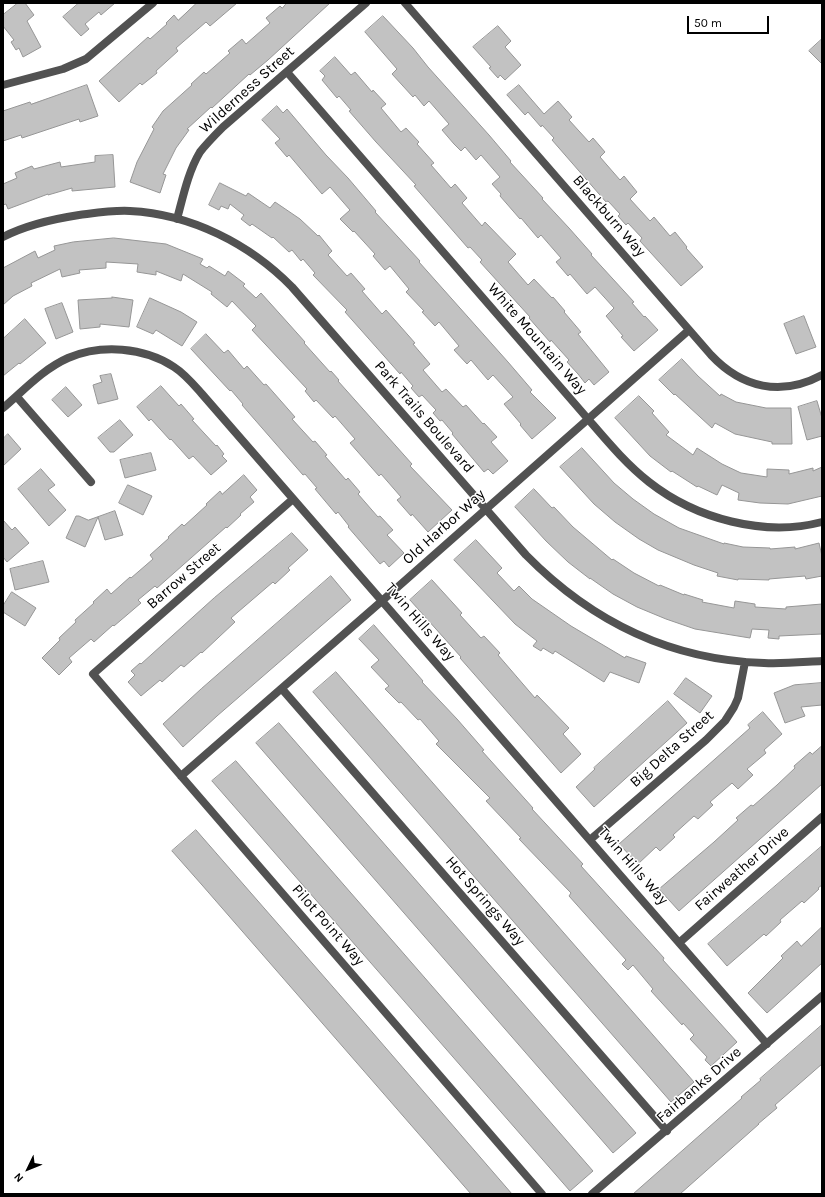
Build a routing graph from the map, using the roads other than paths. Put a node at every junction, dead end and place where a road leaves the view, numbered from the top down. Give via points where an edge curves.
1 (153, 3) edge
2 (366, 3) edge
3 (406, 3) edge
4 (287, 72) junction
5 (3, 85) edge
6 (177, 219) junction
7 (3, 237) edge
8 (689, 330) junction
9 (822, 375) edge
10 (17, 396) junction
11 (3, 408) edge
12 (588, 419) junction
13 (91, 482) dead end
14 (293, 500) junction
15 (485, 509) junction
16 (822, 522) edge
17 (382, 600) junction
18 (822, 661) edge
19 (745, 662) junction
20 (92, 674) joint
21 (282, 688) junction
22 (180, 776) junction
23 (822, 817) edge
24 (591, 839) junction
25 (680, 942) junction
26 (822, 996) edge
27 (767, 1044) junction
28 (667, 1131) junction
29 (542, 1194) edge
30 (592, 1194) edge

1 - 5 street via 86,59 63,69
2 - 4 street, Wilderness Street
3 - 8 street, Blackburn Way
4 - 6 street, Wilderness Street via 210,139 193,167
4 - 12 street, White Mountain Way
6 - 7 street, Park Trails Boulevard via 130,211 88,214 46,222
6 - 15 street, Park Trails Boulevard via 235,242 281,275
8 - 9 street, Blackburn Way via 726,370 747,382 781,387 801,384
8 - 12 street, Old Harbor Way
10 - 11 street, Twin Hills Way
10 - 13 street
10 - 14 street, Twin Hills Way via 49,369 89,352 125,350 149,355 174,367 193,384
12 - 15 street, Old Harbor Way
12 - 16 street, White Mountain Way via 639,474 663,492 690,507 731,521 760,526 796,526
14 - 17 street, Twin Hills Way
14 - 20 street, Barrow Street
15 - 17 street, Old Harbor Way
15 - 19 street, Park Trails Boulevard via 543,572 595,612 671,648
17 - 21 street, Old Harbor Way
17 - 24 street, Twin Hills Way
18 - 19 street, Park Trails Boulevard
19 - 24 street, Big Delta Street via 738,698 725,721
20 - 22 street, Pilot Point Way
21 - 22 street, Old Harbor Way
21 - 28 street, Hot Springs Way
22 - 29 street, Pilot Point Way
23 - 25 street, Fairweather Drive
24 - 25 street, Twin Hills Way
25 - 27 street, Twin Hills Way
26 - 27 street, Fairbanks Drive
27 - 28 street, Fairbanks Drive
28 - 30 street, Fairbanks Drive

